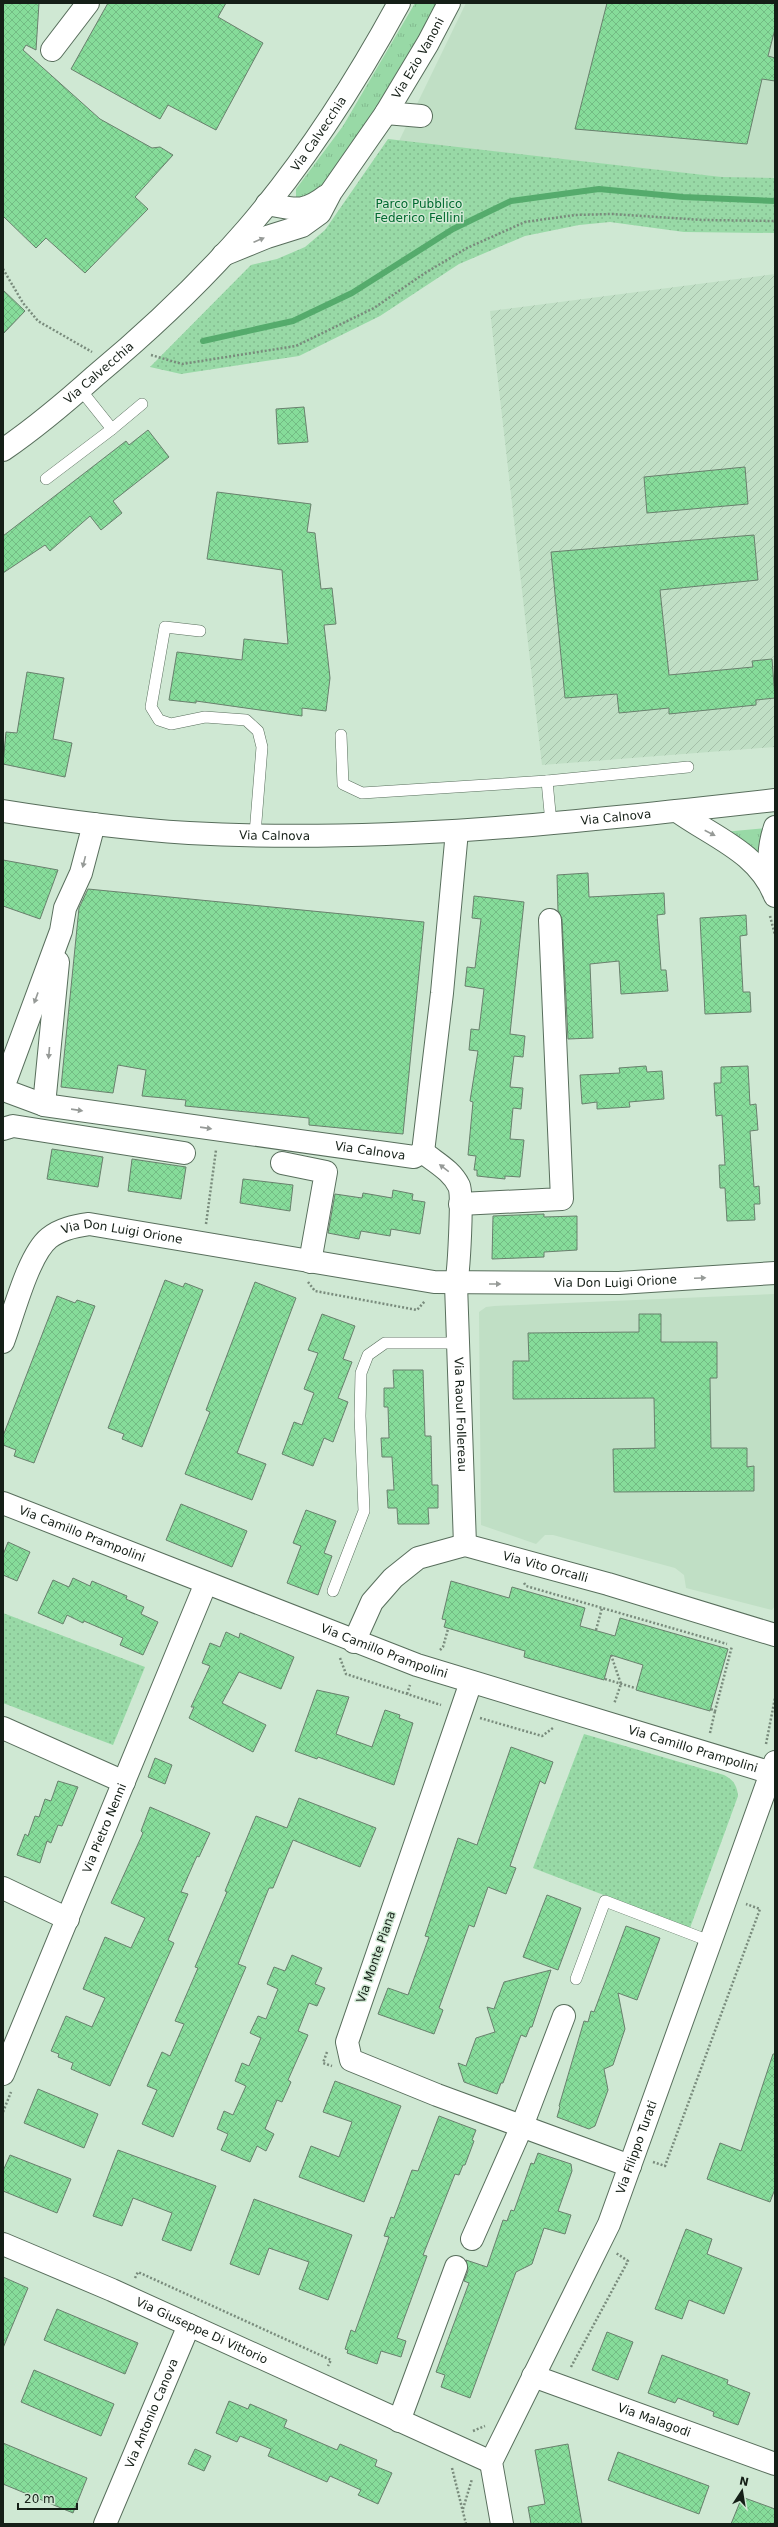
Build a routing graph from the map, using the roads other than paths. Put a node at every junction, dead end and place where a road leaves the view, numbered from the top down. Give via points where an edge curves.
1 (88, 3) edge
2 (399, 3) edge
3 (449, 3) edge
4 (52, 50) dead end
5 (386, 113) junction
6 (421, 116) dead end
7 (373, 134) joint
8 (331, 192) junction
9 (267, 204) junction
10 (223, 255) junction
11 (80, 389) junction
12 (142, 404) dead end
13 (112, 429) junction
14 (5, 446) edge
15 (46, 479) dead end
16 (200, 631) dead end
17 (341, 735) dead end
18 (688, 767) dead end
19 (547, 781) junction
20 (775, 800) edge
21 (3, 811) edge
22 (678, 811) junction
23 (551, 823) junction
24 (94, 824) junction
25 (775, 827) edge
26 (456, 831) junction
27 (255, 834) junction
28 (774, 894) edge
29 (550, 920) dead end
30 (61, 931) junction
31 (44, 1105) junction
32 (3, 1128) edge
33 (423, 1152) junction
34 (184, 1153) dead end
35 (282, 1163) dead end
36 (460, 1196) junction
37 (307, 1269) junction
38 (775, 1273) edge
39 (456, 1284) junction
40 (4, 1334) edge
41 (458, 1343) junction
42 (3, 1503) edge
43 (465, 1545) junction
44 (206, 1583) junction
45 (333, 1591) dead end
46 (775, 1635) edge
47 (354, 1642) junction
48 (471, 1682) junction
49 (3, 1728) edge
50 (774, 1769) edge
51 (124, 1782) junction
52 (3, 1888) edge
53 (68, 1919) junction
54 (712, 1942) junction
55 (576, 1979) dead end
56 (564, 2016) dead end
57 (3, 2074) edge
58 (522, 2126) junction
59 (639, 2167) junction
60 (472, 2239) dead end
61 (3, 2244) edge
62 (456, 2267) dead end
63 (189, 2325) junction
64 (533, 2376) junction
65 (399, 2421) junction
66 (491, 2462) junction
67 (775, 2464) edge
68 (105, 2524) edge
69 (502, 2524) edge

1 - 4 street
2 - 9 street, Via Calvecchia via 346,92
3 - 5 street, Via Ezio Vanoni
5 - 6 street, Via Ezio Vanoni
5 - 7 street, Via Ezio Vanoni
7 - 8 street, Via Calvecchia
8 - 9 street via 311,208 295,209
10 -> 8 street, Via Calvecchia via 302,226 320,213
9 - 10 street, Via Calvecchia
10 - 11 street, Via Calvecchia via 174,306
11 - 13 lane
11 - 14 street, Via Calvecchia
12 - 13 lane
13 - 15 lane
16 - 27 lane via 165,627 151,707 159,720 171,724 206,717 246,720 258,731 262,747
17 - 19 lane via 343,784 362,793
18 - 19 lane
19 - 23 lane
20 - 22 street, Via Calnova
21 - 24 street, Via Calnova
22 - 23 street, Via Calnova
22 -> 28 street via 699,827 730,843 753,861
23 - 26 street, Via Calnova
24 - 27 street, Via Calnova via 189,833
24 -> 30 street, Via Calnova via 81,873 65,908
25 - 28 street via 768,850 768,869
26 - 27 street, Via Calnova via 331,835
26 - 33 street, Via Calnova via 442,993
29 - 36 street via 562,1199
30 -> 31 street, Via Calnova
30 -> 31 street, Via Calnova via 4,1085 10,1092
31 -> 33 street, Via Calnova via 414,1157
32 - 34 street via 13,1126
36 -> 33 street via 451,1174
35 - 37 street via 326,1172
36 - 39 street via 459,1266
37 - 39 street, Via Don Luigi Orione
37 - 40 street, Via Don Luigi Orione via 89,1224 67,1228 48,1239 34,1258
39 -> 38 street, Via Don Luigi Orione via 619,1283
39 - 41 street, Via Raoul Follereau
41 - 43 street, Via Raoul Follereau
41 - 45 lane via 385,1343 368,1355 361,1373 364,1511
42 - 44 street, Via Camillo Prampolini
43 - 46 street, Via Vito Orcalli via 608,1584
43 - 47 street via 418,1558 393,1578 372,1602
44 - 47 street, Via Camillo Prampolini
44 - 51 street, Via Pietro Nenni
47 - 48 street, Via Camillo Prampolini
48 - 50 street, Via Camillo Prampolini
48 - 58 street, Via Monte Piana via 347,2042 351,2060
49 - 51 street
50 - 54 street, Via Filippo Turati
51 - 53 street, Via Pietro Nenni
52 - 53 street
53 - 57 street, Via Pietro Nenni
54 - 55 lane via 605,1901
54 - 59 street, Via Filippo Turati
56 - 58 street
58 - 59 street, Via Monte Piana
58 - 60 street
59 - 64 street, Via Filippo Turati
61 - 63 street, Via Giuseppe Di Vittorio
62 - 65 street
63 - 65 street, Via Giuseppe Di Vittorio
63 - 68 street, Via Antonio Canova
64 - 66 street, Via Filippo Turati
64 - 67 street, Via Malagodi
65 - 66 street, Via Giuseppe Di Vittorio
66 - 69 street

